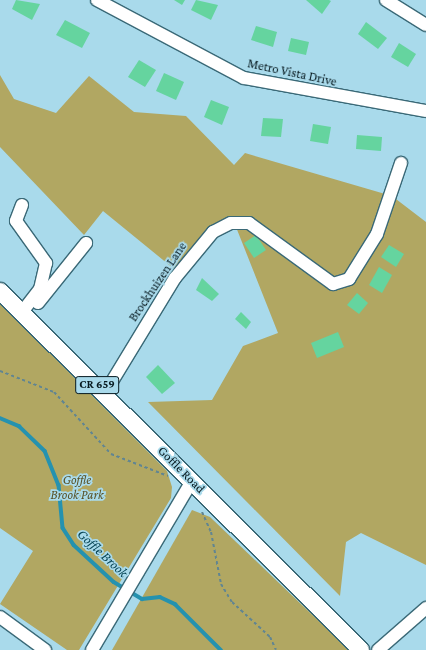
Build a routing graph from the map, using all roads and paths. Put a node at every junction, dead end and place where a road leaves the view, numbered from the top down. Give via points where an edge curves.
1 (97, 0) edge
2 (386, 0) edge
3 (426, 25) edge
4 (426, 111) edge
5 (401, 163) dead end
6 (22, 205) dead end
7 (86, 243) dead end
8 (0, 291) edge
9 (24, 314) junction
10 (0, 371) edge
11 (105, 393) junction
12 (170, 477) dead end
13 (192, 481) junction
14 (198, 508) dead end
15 (426, 608) edge
16 (0, 617) edge
17 (45, 650) edge
18 (92, 650) edge
19 (276, 650) edge
20 (361, 650) edge
21 (378, 650) edge

1 - 4 street, Metro Vista Drive via 244,78
2 - 3 street
5 - 11 street, Brockhuizen Lane via 377,234 349,279 333,284 249,223 239,222 213,232 175,278
6 - 9 street via 16,221 46,263 40,289
7 - 9 street
8 - 9 main road, Goffle Road / CR 659
9 - 11 main road, Goffle Road / CR 659
10 - 12 path via 54,392 111,454
11 - 13 main road, Goffle Road / CR 659
13 - 18 street
13 - 20 main road, Goffle Road / CR 659
14 - 19 path via 211,532 221,584 232,602 270,637
15 - 21 street
16 - 17 street

